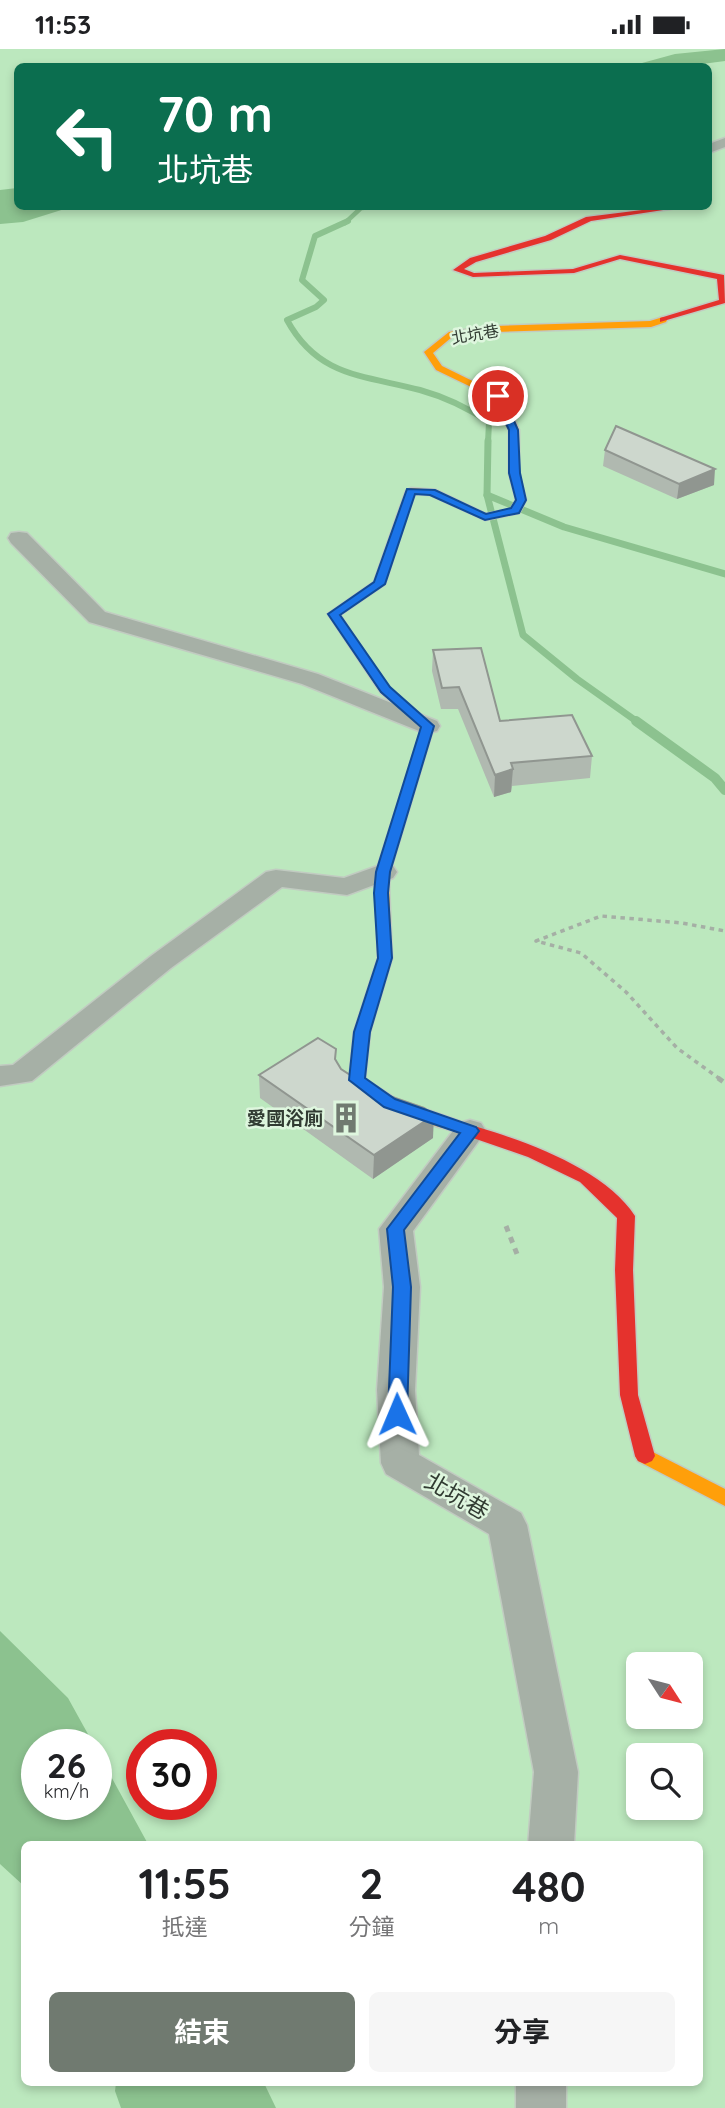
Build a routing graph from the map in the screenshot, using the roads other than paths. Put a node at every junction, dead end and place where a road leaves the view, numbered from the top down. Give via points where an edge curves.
1 (656, 210) edge
2 (19, 538) dead end
3 (428, 726) junction
4 (383, 872) junction
5 (0, 1076) edge
6 (470, 1131) junction
7 (725, 1498) edge
8 (551, 1841) edge
9 (541, 2086) edge
10 (541, 2108) edge

1 - 3 street, 北坑巷 via 589,219 548,238 473,260 457,270 473,275 574,271 621,257 722,277 723,301 651,324 449,335 428,352 439,368 498,396 513,430 514,473 521,500 515,511 485,517 432,492 411,491 379,584 334,614 385,690
2 - 3 street via 97,617 310,679
3 - 4 street
4 - 5 street via 347,887 276,878 21,1074
4 - 6 street via 385,958 362,1032 357,1080 390,1103
6 - 7 street via 534,1153 586,1178 626,1216 629,1395 645,1457
6 - 8 street, 北坑巷 via 396,1229 402,1287 396,1389 400,1463 507,1525 556,1772
9 - 10 street

